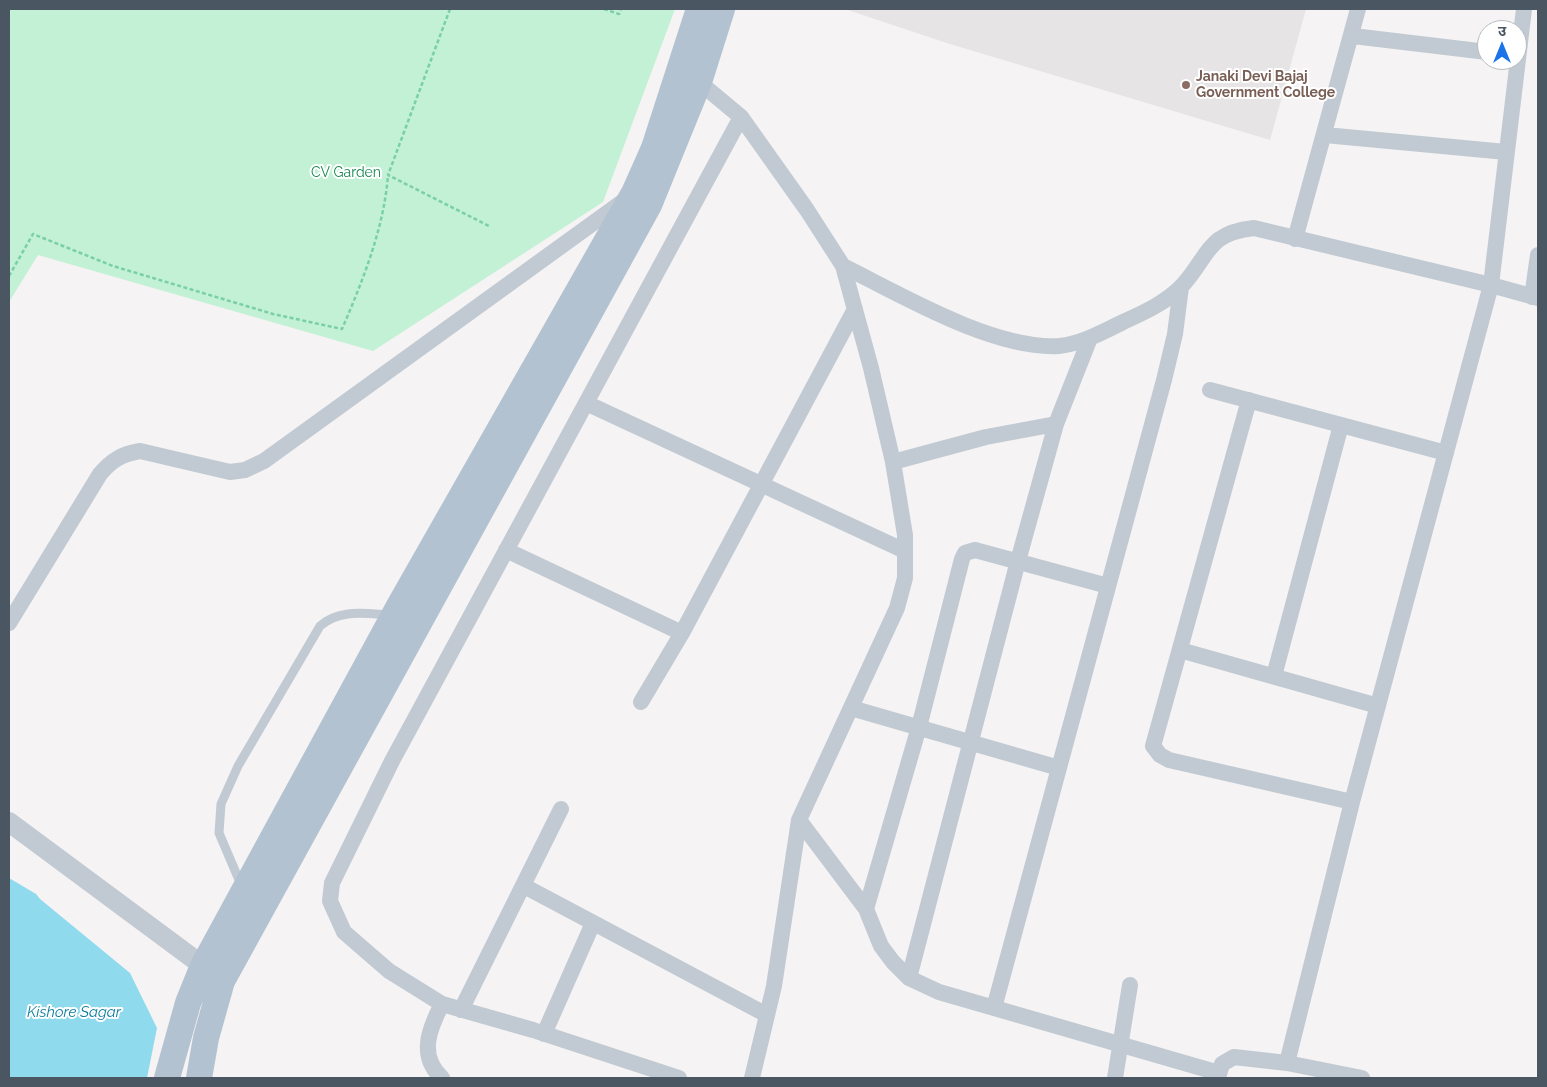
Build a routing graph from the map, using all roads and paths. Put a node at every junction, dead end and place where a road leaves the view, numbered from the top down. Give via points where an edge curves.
1 (450, 9) edge
2 (604, 9) edge
3 (621, 9) edge
4 (699, 9) edge
5 (722, 9) edge
6 (1358, 9) edge
7 (1352, 36) junction
8 (1477, 51) edge
9 (1515, 70) edge
10 (689, 78) junction
11 (741, 117) junction
12 (1325, 135) junction
13 (1506, 152) junction
14 (388, 175) junction
15 (634, 193) junction
16 (489, 226) dead end
17 (1295, 239) junction
18 (1538, 255) edge
19 (843, 266) junction
20 (9, 276) edge
21 (1491, 284) junction
22 (1181, 287) junction
23 (1535, 298) edge
24 (855, 309) junction
25 (1090, 338) junction
26 (1210, 390) dead end
27 (1249, 400) junction
28 (586, 403) junction
29 (1056, 424) junction
30 (1341, 425) junction
31 (1446, 453) junction
32 (893, 462) junction
33 (760, 485) junction
34 (506, 550) junction
35 (905, 551) junction
36 (1018, 561) junction
37 (1108, 586) junction
38 (394, 616) junction
39 (9, 623) edge
40 (682, 633) junction
41 (1180, 650) junction
42 (1274, 676) junction
43 (641, 702) dead end
44 (1378, 706) junction
45 (851, 708) junction
46 (919, 727) junction
47 (971, 742) junction
48 (1060, 768) junction
49 (1352, 802) junction
50 (561, 809) dead end
51 (799, 820) junction
52 (9, 822) edge
53 (524, 886) junction
54 (244, 892) junction
55 (866, 909) junction
56 (593, 923) junction
57 (213, 974) junction
58 (909, 978) junction
59 (1130, 985) dead end
60 (442, 1004) junction
61 (994, 1008) junction
62 (461, 1010) junction
63 (767, 1015) junction
64 (544, 1034) junction
65 (1121, 1044) junction
66 (1287, 1063) junction
67 (1219, 1076) edge
68 (167, 1078) edge
69 (199, 1078) edge
70 (442, 1078) edge
71 (679, 1078) edge
72 (757, 1078) edge
73 (1114, 1078) edge
74 (1362, 1078) edge

1 - 14 path
2 - 3 path via 619,14
4 - 10 main road
5 - 10 main road
6 - 7 street
7 - 8 street
7 - 12 street
9 - 13 street
10 - 11 street
10 - 15 main road
10 - 57 main road via 649,205
11 - 19 street
11 - 28 street
12 - 13 street
12 - 17 street
13 - 21 street
14 - 16 path
14 - 20 path via 386,202 363,281 342,329 273,314 132,272 33,234
15 - 38 main road
15 - 39 street via 264,461 245,470 230,472 140,451 126,453 111,461
17 - 21 street
17 - 22 street via 1254,228 1234,230 1212,244
18 - 23 street
19 - 24 street
19 - 25 street via 998,339 1060,346
21 - 23 street
21 - 31 street
22 - 25 street via 1164,301
22 - 37 street via 1175,334 1164,380
24 - 32 street
24 - 33 street
25 - 29 street
26 - 27 street
27 - 30 street
27 - 41 street
28 - 33 street
28 - 34 street
29 - 32 street via 986,437
29 - 36 street
30 - 31 street
30 - 42 street
31 - 44 street
32 - 35 street
33 - 35 street
33 - 40 street
34 - 40 street
34 - 60 street via 392,761 332,883 330,901 344,932 389,971
35 - 45 street via 905,578 897,608
36 - 37 street
36 - 46 street via 975,550 965,553
36 - 47 street
37 - 48 street
38 - 54 main road
38 - 54 lane via 352,612 330,617 320,626 238,766 221,804 219,833
40 - 43 street
41 - 42 street
41 - 49 street via 1153,746 1160,755 1169,760
42 - 44 street
44 - 49 street
45 - 46 street
45 - 51 street
46 - 47 street
46 - 55 street
47 - 48 street
47 - 58 street
48 - 61 street
49 - 66 street
50 - 53 street
51 - 55 street
51 - 63 street
52 - 57 street
53 - 56 street
53 - 62 street
54 - 57 main road
55 - 58 street via 881,946
56 - 63 street
56 - 64 street
57 - 68 main road via 188,1003
57 - 69 main road
58 - 61 street via 939,992
59 - 65 street
60 - 62 street
60 - 70 street via 432,1022 428,1046 431,1068
61 - 65 street
62 - 64 street
63 - 72 street
64 - 71 street
65 - 67 street
65 - 73 street
66 - 67 street via 1234,1057 1222,1064
66 - 74 street

